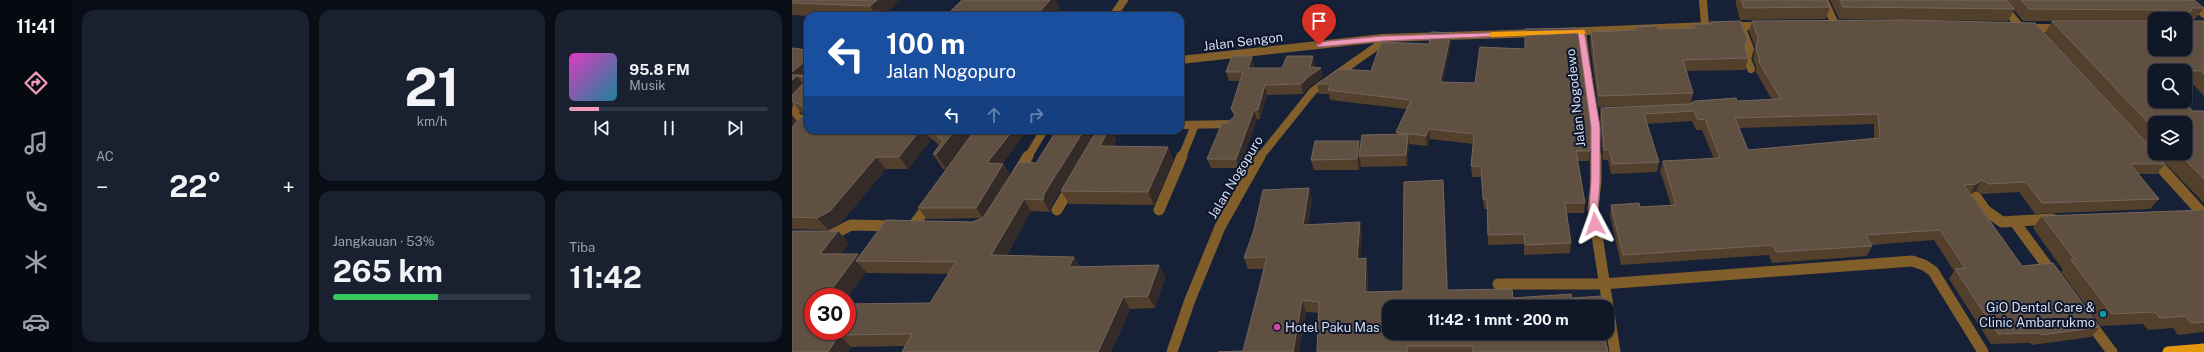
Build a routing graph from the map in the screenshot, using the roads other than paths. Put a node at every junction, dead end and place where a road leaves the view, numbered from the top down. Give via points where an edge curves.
1 (1124, 0) edge
2 (1703, 0) edge
3 (1824, 0) edge
4 (1998, 0) edge
5 (2187, 0) edge
6 (1116, 12) edge
7 (2204, 14) edge
8 (1836, 24) edge
9 (1773, 25) edge
10 (1705, 26) junction
11 (1741, 26) junction
12 (2006, 28) edge
13 (2021, 28) junction
14 (2033, 28) junction
15 (2071, 28) edge
16 (1582, 31) junction
17 (1382, 38) junction
18 (2042, 38) edge
19 (1184, 60) edge
20 (1751, 69) dead end
21 (804, 97) edge
22 (804, 124) edge
23 (1233, 124) edge
24 (1184, 125) edge
25 (1195, 125) junction
26 (1042, 134) edge
27 (2145, 150) edge
28 (1077, 177) edge
29 (1012, 184) edge
30 (937, 194) edge
31 (1976, 197) dead end
32 (1057, 210) dead end
33 (1159, 210) dead end
34 (2186, 214) edge
35 (2203, 215) edge
36 (2061, 219) edge
37 (2014, 221) junction
38 (913, 226) junction
39 (929, 227) edge
40 (818, 237) edge
41 (2061, 283) edge
42 (1498, 284) dead end
43 (1603, 284) junction
44 (2079, 308) edge
45 (2204, 349) edge
46 (1172, 352) edge
47 (1615, 352) edge
48 (1983, 352) edge
49 (2112, 352) edge
50 (2168, 352) edge

1 - 6 street
2 - 10 street
3 - 8 street
4 - 13 street
5 - 7 street
9 - 11 street
10 - 11 street
10 - 16 street
11 - 20 street via 1750,49 1747,59
12 - 13 street
13 - 14 street
14 - 15 street
14 - 18 street
16 - 17 street
16 - 43 street, Jalan Nogodewo via 1598,113 1593,209
17 - 19 street, Jalan Sengon
17 - 46 street, Jalan Nogopuro via 1380,44 1313,91 1263,151 1220,227
21 - 22 street via 797,104 794,116
23 - 25 street
24 - 25 street
25 - 33 street
26 - 29 street
27 - 35 street
28 - 32 street
30 - 38 street
31 - 37 street via 1985,210 2002,222
34 - 35 street
36 - 37 street
37 - 41 street
38 - 39 street
38 - 40 street via 851,225 830,237
42 - 43 street
43 - 47 street, Jalan Nogodewo
43 - 48 street via 1912,261 1933,271
44 - 49 street
45 - 50 main road

